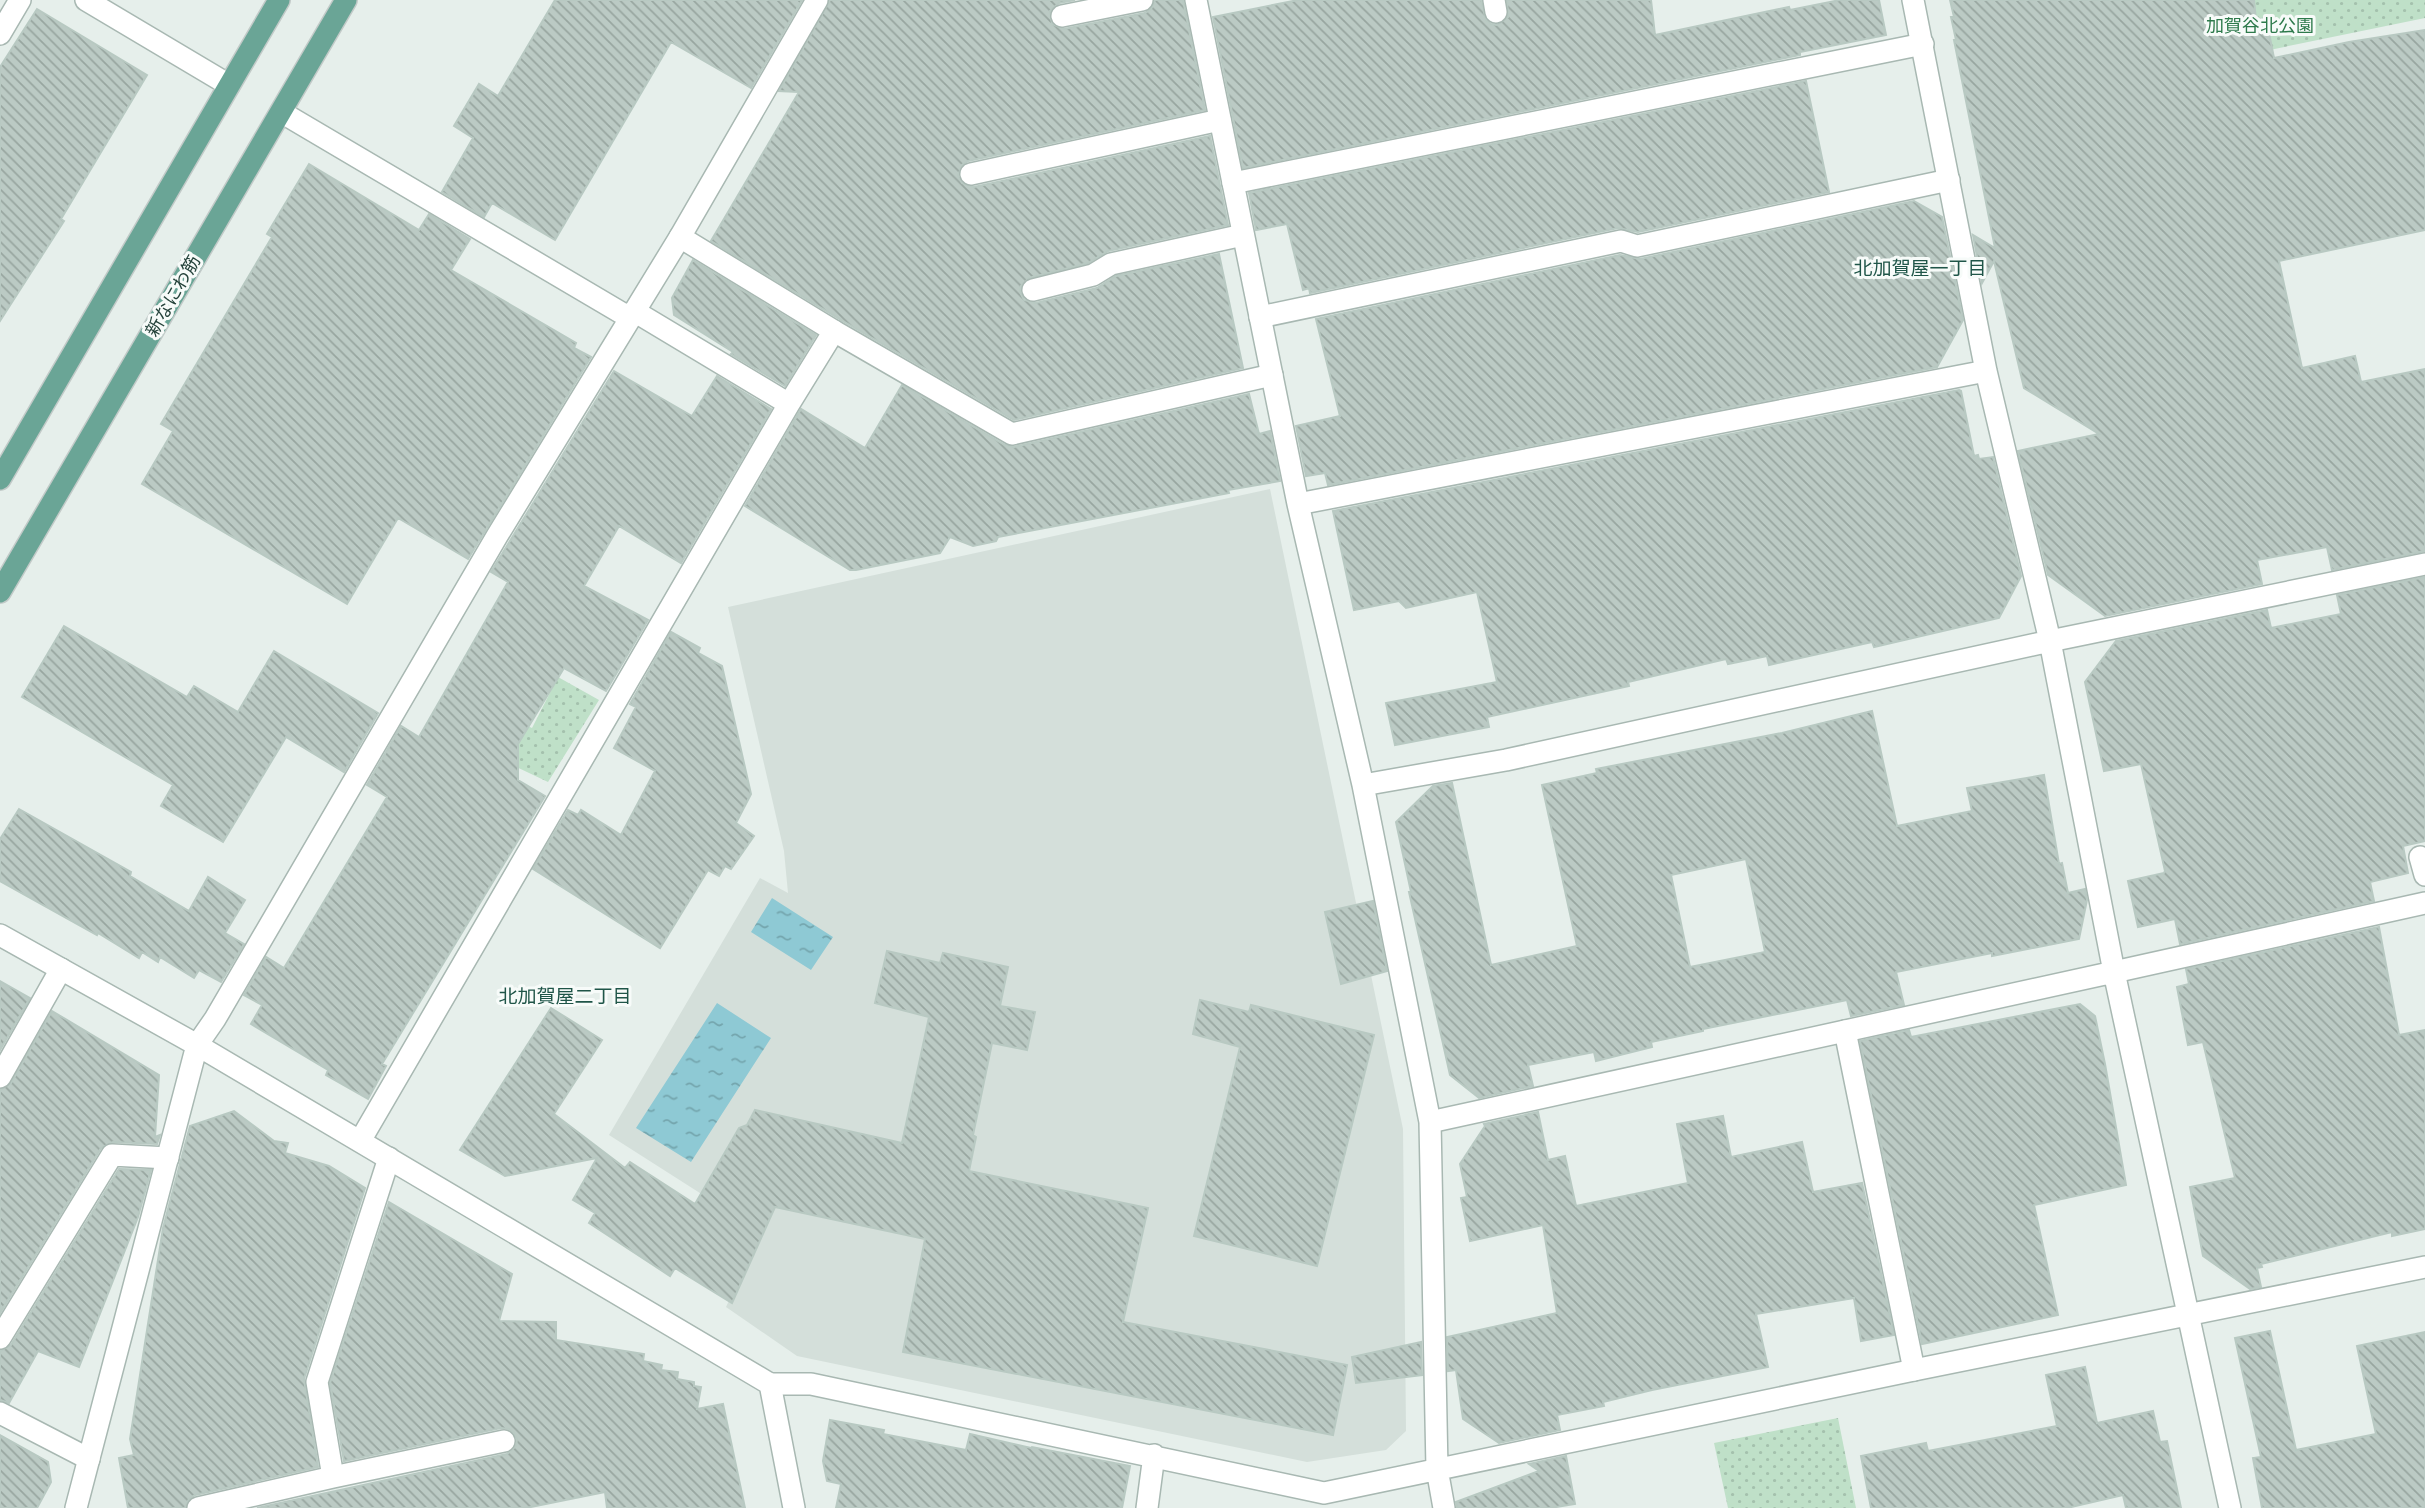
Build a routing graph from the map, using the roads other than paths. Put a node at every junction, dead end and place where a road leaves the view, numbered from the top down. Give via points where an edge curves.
1 (20, 0) edge
2 (86, 0) edge
3 (279, 0) edge
4 (346, 0) edge
5 (817, 0) edge
6 (1142, 0) edge
7 (1196, 0) edge
8 (1913, 0) edge
9 (1062, 16) dead end
10 (0, 34) edge
11 (1923, 44) junction
12 (229, 85) junction
13 (281, 112) junction
14 (1220, 120) junction
15 (971, 174) dead end
16 (1949, 180) junction
17 (1233, 183) junction
18 (1243, 235) junction
19 (680, 237) junction
20 (1033, 290) dead end
21 (632, 314) junction
22 (1260, 317) junction
23 (834, 331) junction
24 (1986, 371) junction
25 (1272, 375) junction
26 (789, 404) junction
27 (0, 479) edge
28 (1298, 504) junction
29 (2425, 564) edge
30 (0, 592) edge
31 (2050, 641) junction
32 (1363, 785) junction
33 (2425, 902) edge
34 (0, 935) edge
35 (61, 969) junction
36 (2114, 972) junction
37 (1845, 1031) junction
38 (197, 1045) junction
39 (0, 1077) edge
40 (1430, 1122) junction
41 (360, 1141) junction
42 (168, 1158) junction
43 (389, 1158) junction
44 (2425, 1267) edge
45 (2190, 1313) junction
46 (0, 1338) edge
47 (1914, 1370) junction
48 (770, 1384) junction
49 (0, 1413) edge
50 (504, 1441) dead end
51 (1154, 1455) junction
52 (89, 1459) junction
53 (1437, 1469) junction
54 (333, 1477) junction
55 (76, 1508) edge
56 (198, 1508) edge
57 (794, 1508) edge
58 (1147, 1508) edge
59 (1444, 1508) edge
60 (2231, 1508) edge

1 - 10 street
2 - 12 street
3 - 12 main road
4 - 13 main road, 新なにわ筋
5 - 19 street
6 - 9 street
7 - 14 street
8 - 11 street
11 - 16 street
11 - 17 street
12 - 27 main road
13 - 21 street
13 - 30 main road, 新なにわ筋
14 - 15 street
14 - 17 street
16 - 22 street via 1637,246 1621,241
16 - 24 street
17 - 18 street
18 - 20 street via 1111,264 1093,275
18 - 22 street
19 - 21 street
19 - 23 street
21 - 26 street
21 - 38 street
22 - 25 street
23 - 25 street via 1012,434
23 - 26 street
24 - 28 street
24 - 31 street
25 - 28 street
26 - 41 street
28 - 32 street
29 - 31 street
31 - 32 street via 1506,760
31 - 36 street
32 - 40 street
33 - 36 street
34 - 35 street
35 - 38 street
35 - 39 street
36 - 37 street
36 - 45 street
37 - 40 street
37 - 47 street
38 - 41 street
38 - 42 street
40 - 53 street
41 - 43 street
42 - 46 street via 112,1155
42 - 52 street
43 - 48 street
43 - 54 street via 317,1382
44 - 45 street
45 - 47 street
45 - 60 street
47 - 53 street
48 - 51 street via 811,1384
48 - 57 street
49 - 52 street
50 - 54 street
51 - 53 street via 1324,1493
51 - 58 street
52 - 55 street
53 - 59 street
54 - 56 street

